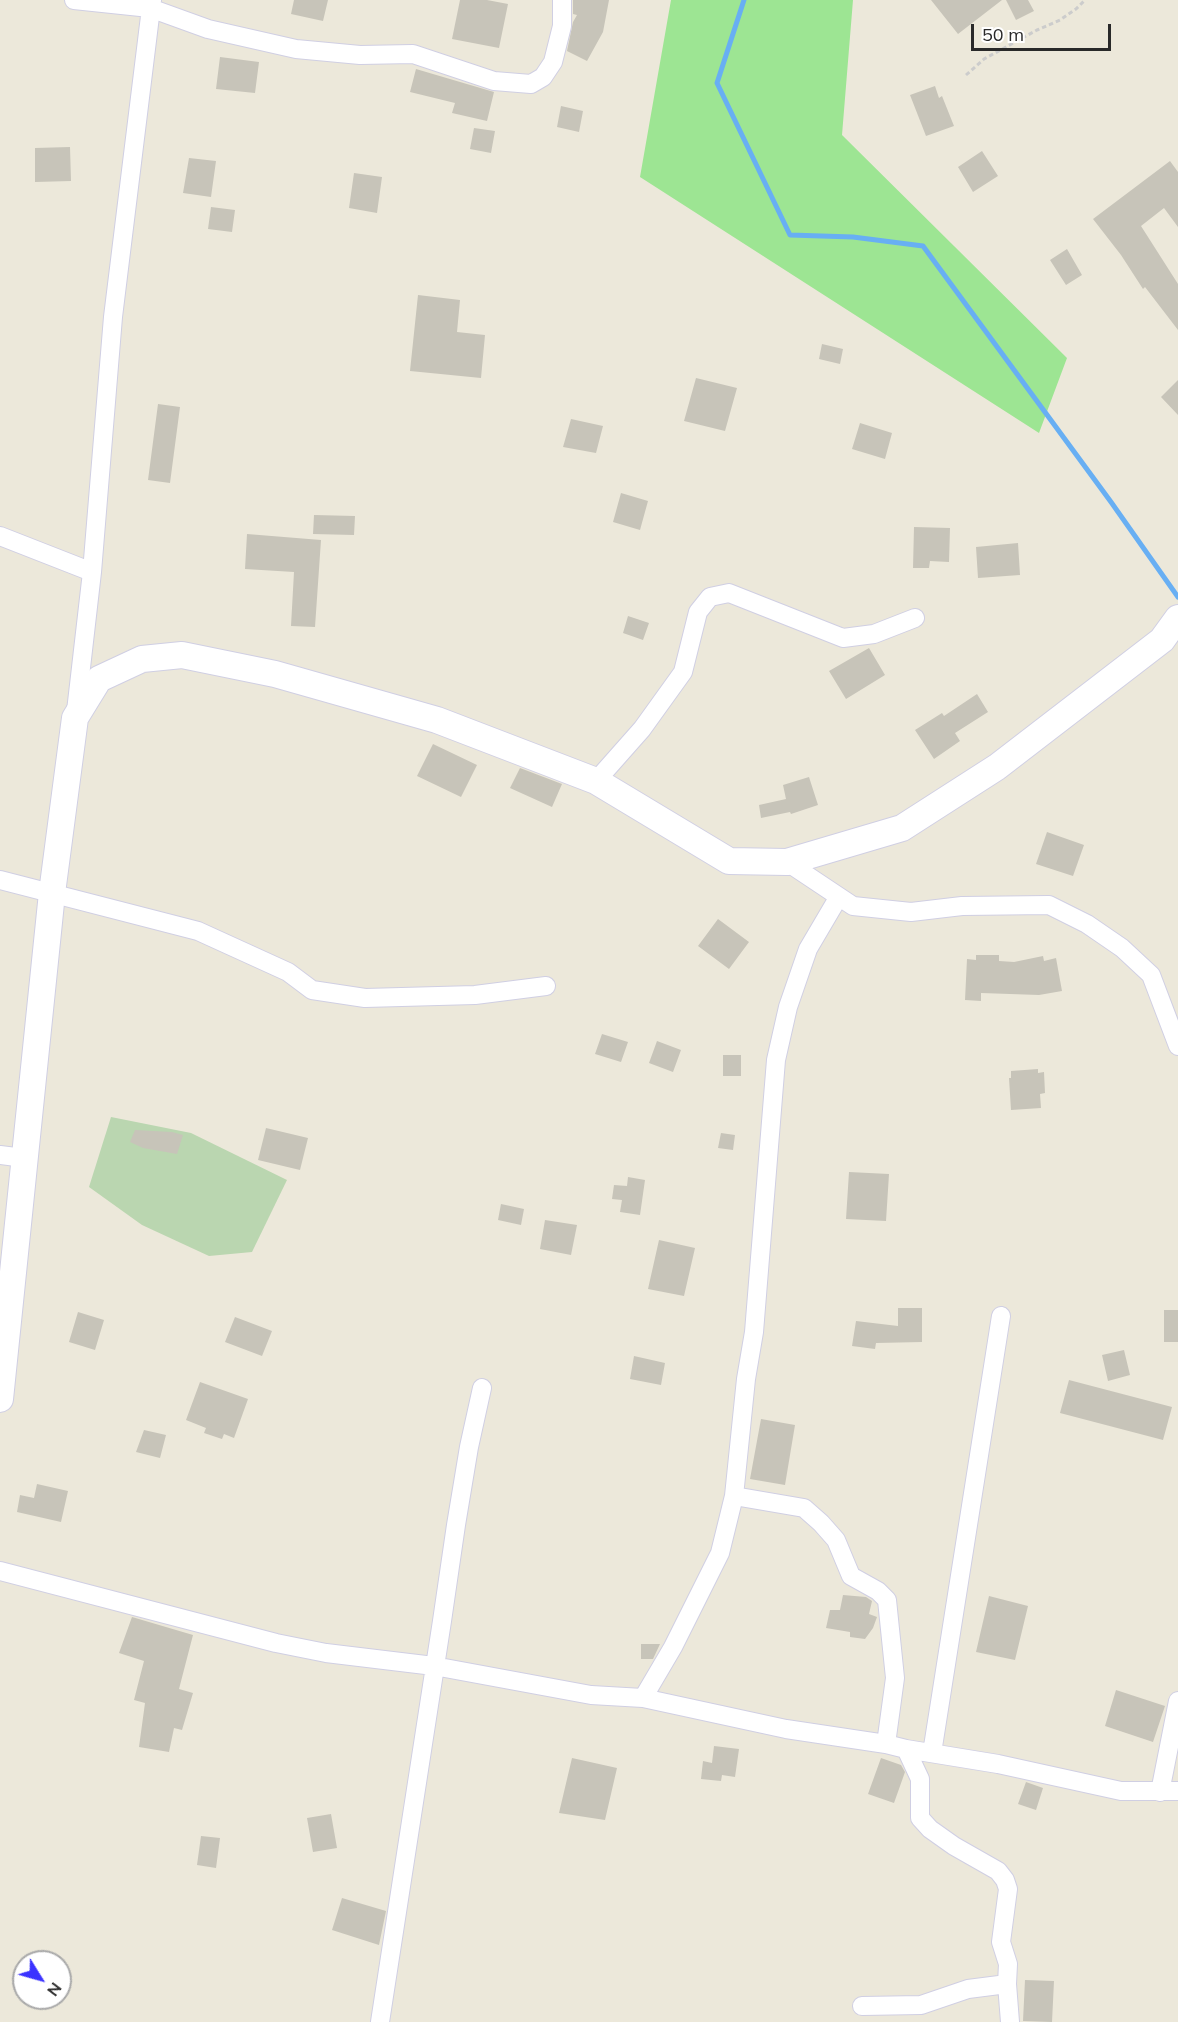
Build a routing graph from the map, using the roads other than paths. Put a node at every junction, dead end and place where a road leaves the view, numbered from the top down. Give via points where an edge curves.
1 (74, 0) edge
2 (562, 0) edge
3 (151, 4) edge
4 (0, 536) edge
5 (92, 572) junction
6 (915, 618) dead end
7 (1178, 618) edge
8 (75, 718) junction
9 (596, 781) junction
10 (787, 862) junction
11 (0, 880) edge
12 (52, 893) junction
13 (838, 898) junction
14 (546, 987) dead end
15 (1178, 1046) edge
16 (12, 1157) edge
17 (1001, 1316) dead end
18 (482, 1388) dead end
19 (0, 1399) edge
20 (734, 1496) junction
21 (0, 1571) edge
22 (434, 1666) junction
23 (643, 1698) junction
24 (1178, 1701) edge
25 (886, 1744) junction
26 (906, 1749) junction
27 (932, 1753) junction
28 (1169, 1792) edge
29 (1007, 1984) junction
30 (862, 2006) dead end
31 (380, 2022) edge
32 (1010, 2022) edge

1 - 3 street
2 - 3 street via 562,26 553,62 543,77 531,84 494,81 413,54 360,55 297,49 208,30
3 - 5 street via 113,317
4 - 5 street
5 - 8 street
6 - 9 street via 874,634 843,638 729,593 711,597 698,612 683,672 642,729
7 - 10 main road via 1162,640 997,767 902,828
8 - 9 main road via 99,679 142,659 182,655 275,674 436,720
8 - 12 main road
9 - 10 main road via 729,861
10 - 13 street
11 - 12 street
12 - 14 street via 198,931 288,972 312,990 365,998 475,995
12 - 16 main road
13 - 15 street via 853,906 911,912 962,906 1049,905 1122,948 1151,975
13 - 20 street via 808,949 788,1007 776,1060 754,1332
16 - 19 main road
17 - 27 street
18 - 22 street
20 - 23 street via 720,1553
20 - 25 street via 804,1508 836,1540 851,1576 887,1600 895,1678
21 - 22 street via 276,1643
22 - 23 street via 591,1695
22 - 31 street
23 - 25 street via 786,1729
24 - 28 street
25 - 26 street
26 - 27 street
26 - 29 street via 920,1779 920,1818 954,1846 998,1871 1005,1880 1008,1889 1001,1942 1008,1964
27 - 28 street via 1121,1791
29 - 30 street via 968,1989 921,2005
29 - 32 street

